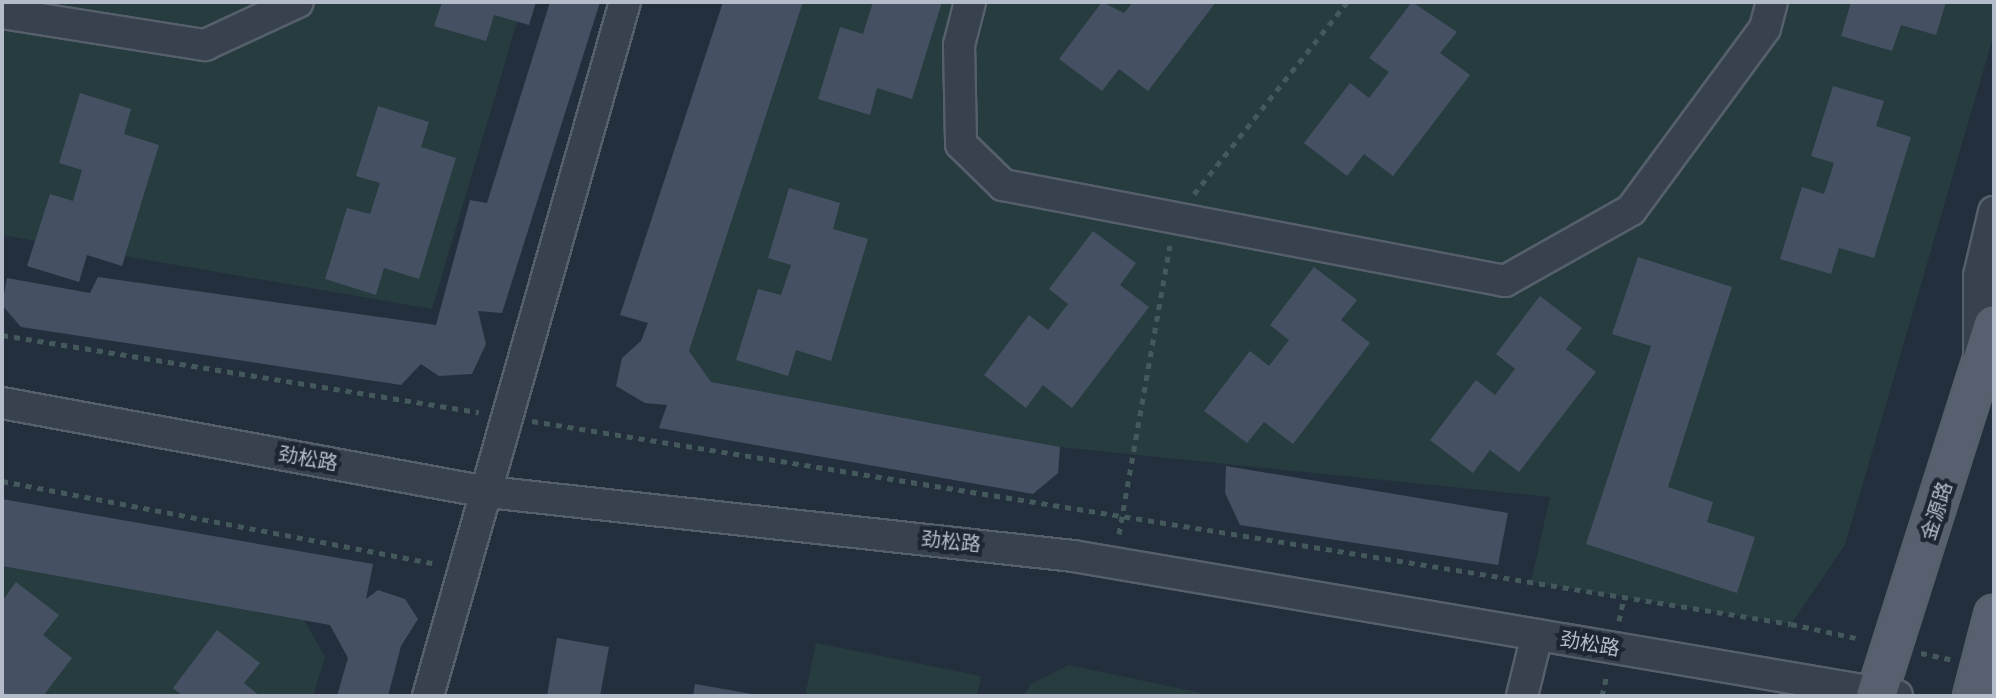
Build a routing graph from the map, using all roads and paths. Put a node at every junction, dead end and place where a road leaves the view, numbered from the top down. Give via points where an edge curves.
1 (298, 2) edge
2 (625, 2) edge
3 (970, 2) edge
4 (1347, 2) edge
5 (1772, 2) edge
6 (2, 13) edge
7 (1994, 212) edge
8 (1175, 217) junction
9 (1994, 325) edge
10 (2, 335) edge
11 (1979, 384) junction
12 (2, 403) edge
13 (509, 417) junction
14 (2, 481) edge
15 (488, 492) junction
16 (1122, 516) junction
17 (1115, 563) junction
18 (465, 569) junction
19 (1994, 615) edge
20 (1537, 635) junction
21 (1892, 646) junction
22 (1977, 681) edge
23 (1884, 695) edge
24 (428, 696) edge
25 (1522, 696) edge

1 - 6 street via 205,45
2 - 13 street
3 - 8 street via 959,45 961,144 1003,185
4 - 8 path
5 - 8 street via 1765,28 1631,210 1505,281
7 - 11 street via 1979,276
8 - 16 path
9 - 11 main road, 金源路
10 - 13 path
11 - 21 main road, 金源路
12 - 15 street, 劲松路
13 - 15 street
13 - 16 path
14 - 18 path
15 - 17 street, 劲松路
15 - 18 street
16 - 17 path
16 - 21 path via 1776,621
17 - 20 street, 劲松路
18 - 24 street
19 - 22 main road
20 - 23 street, 劲松路
20 - 25 street
21 - 22 path
21 - 23 main road, 金源路

